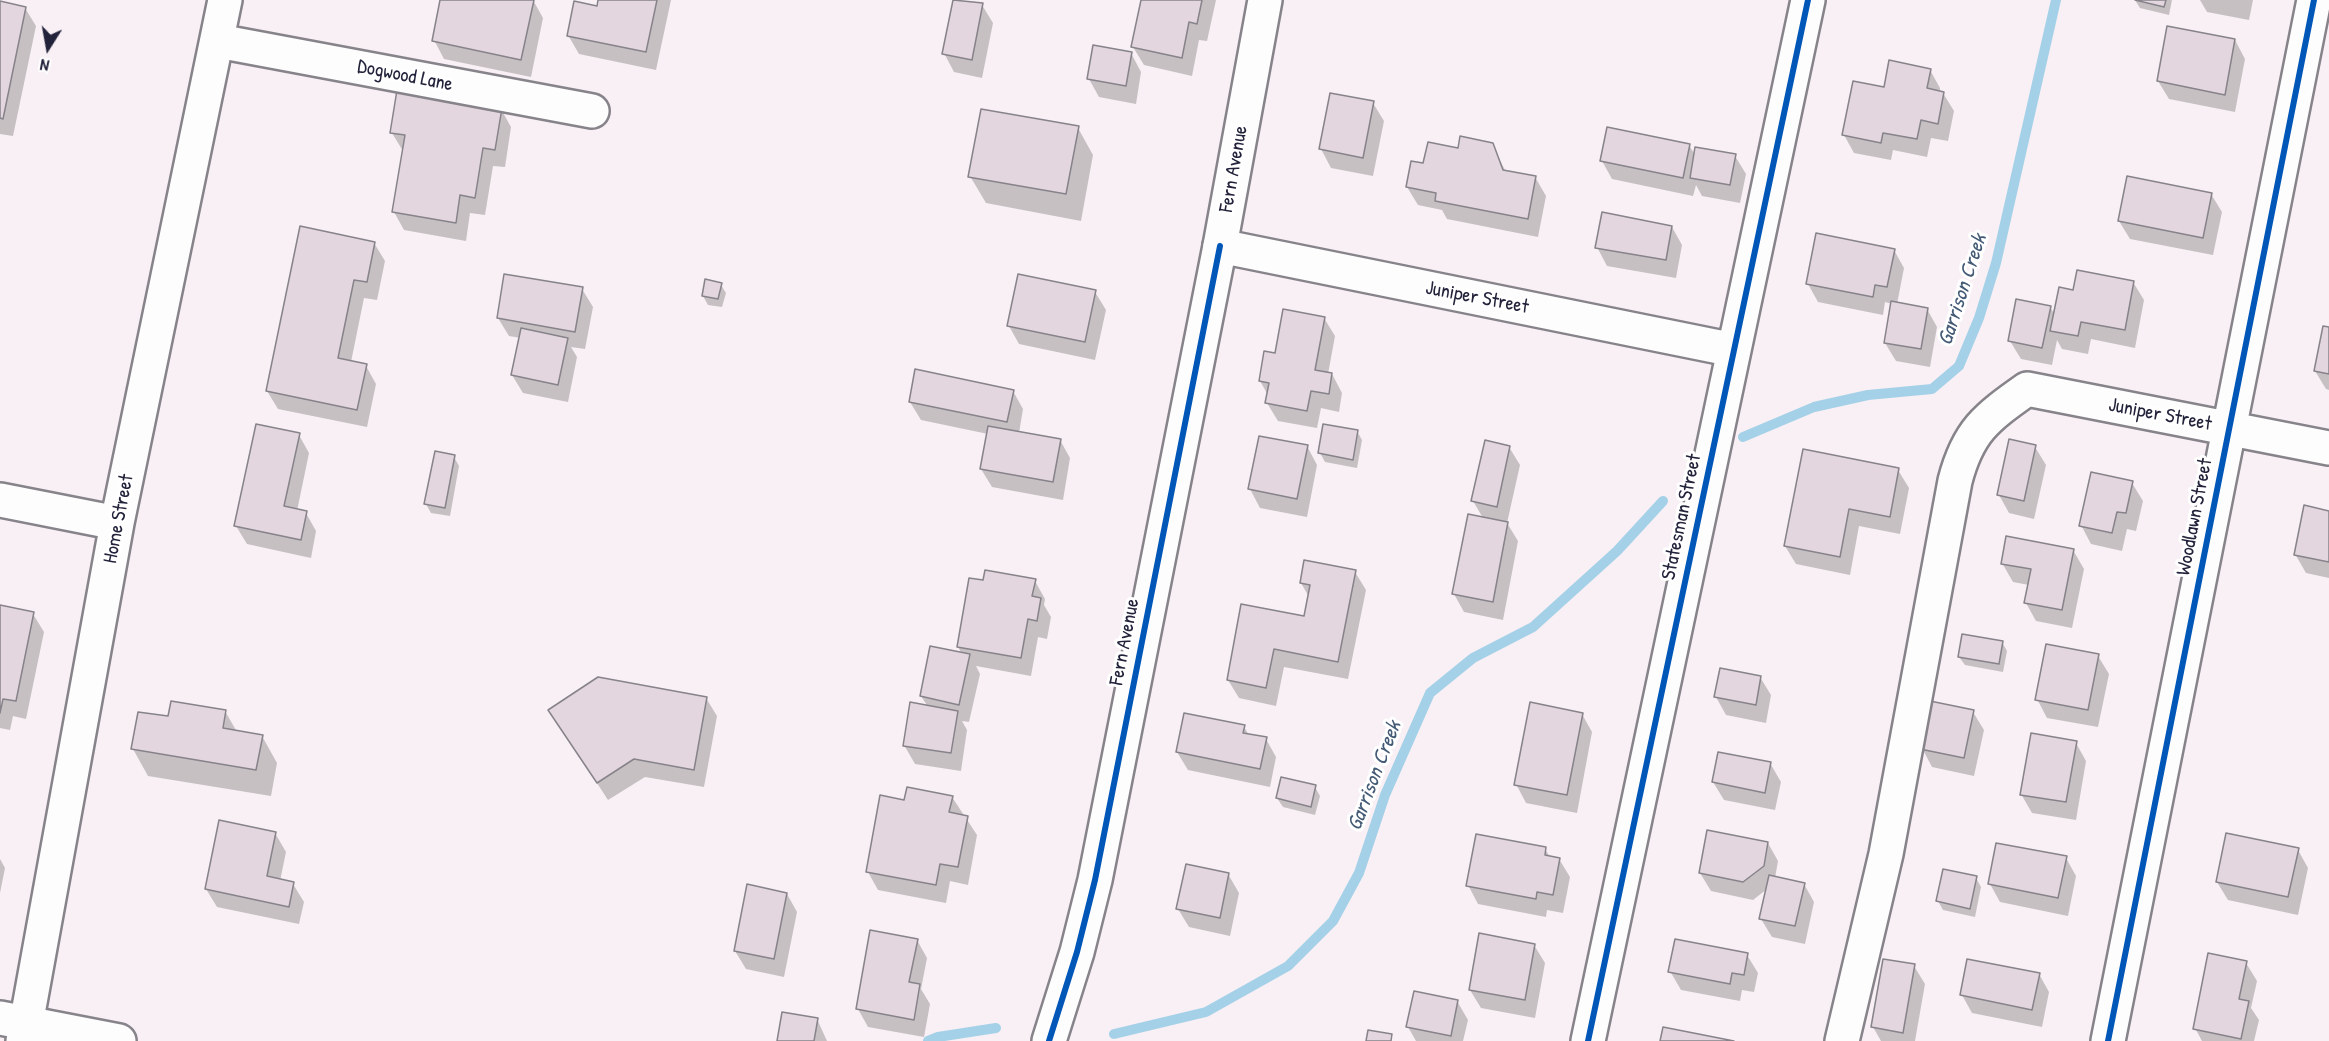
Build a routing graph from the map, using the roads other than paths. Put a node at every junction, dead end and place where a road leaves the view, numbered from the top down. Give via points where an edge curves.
1 (225, 0) edge
2 (1265, 0) edge
3 (1808, 0) edge
4 (2314, 0) edge
5 (218, 40) junction
6 (2315, 69) edge
7 (592, 111) dead end
8 (1220, 246) junction
9 (1734, 350) junction
10 (2229, 429) junction
11 (2329, 448) edge
12 (0, 500) edge
13 (117, 523) junction
14 (16, 1027) edge
15 (119, 1041) edge
16 (1050, 1041) edge
17 (1588, 1041) edge
18 (1842, 1041) edge
19 (2108, 1041) edge

1 - 5 street, Home Street
2 - 8 street, Fern Avenue
3 - 9 street, Statesman Street
4 - 6 street, Woodlawn Street
5 - 7 street, Dogwood Lane
5 - 13 street, Home Street
6 - 10 street, Woodlawn Street
8 - 9 street, Juniper Street
8 - 16 street, Fern Avenue via 1095,880
9 - 17 street, Statesman Street
10 - 11 street, Juniper Street
10 - 18 street, Juniper Street via 2026,388 1979,427 1963,451 1886,854
10 - 19 street, Woodlawn Street
12 - 13 street
13 - 14 street, Home Street
14 - 15 street

